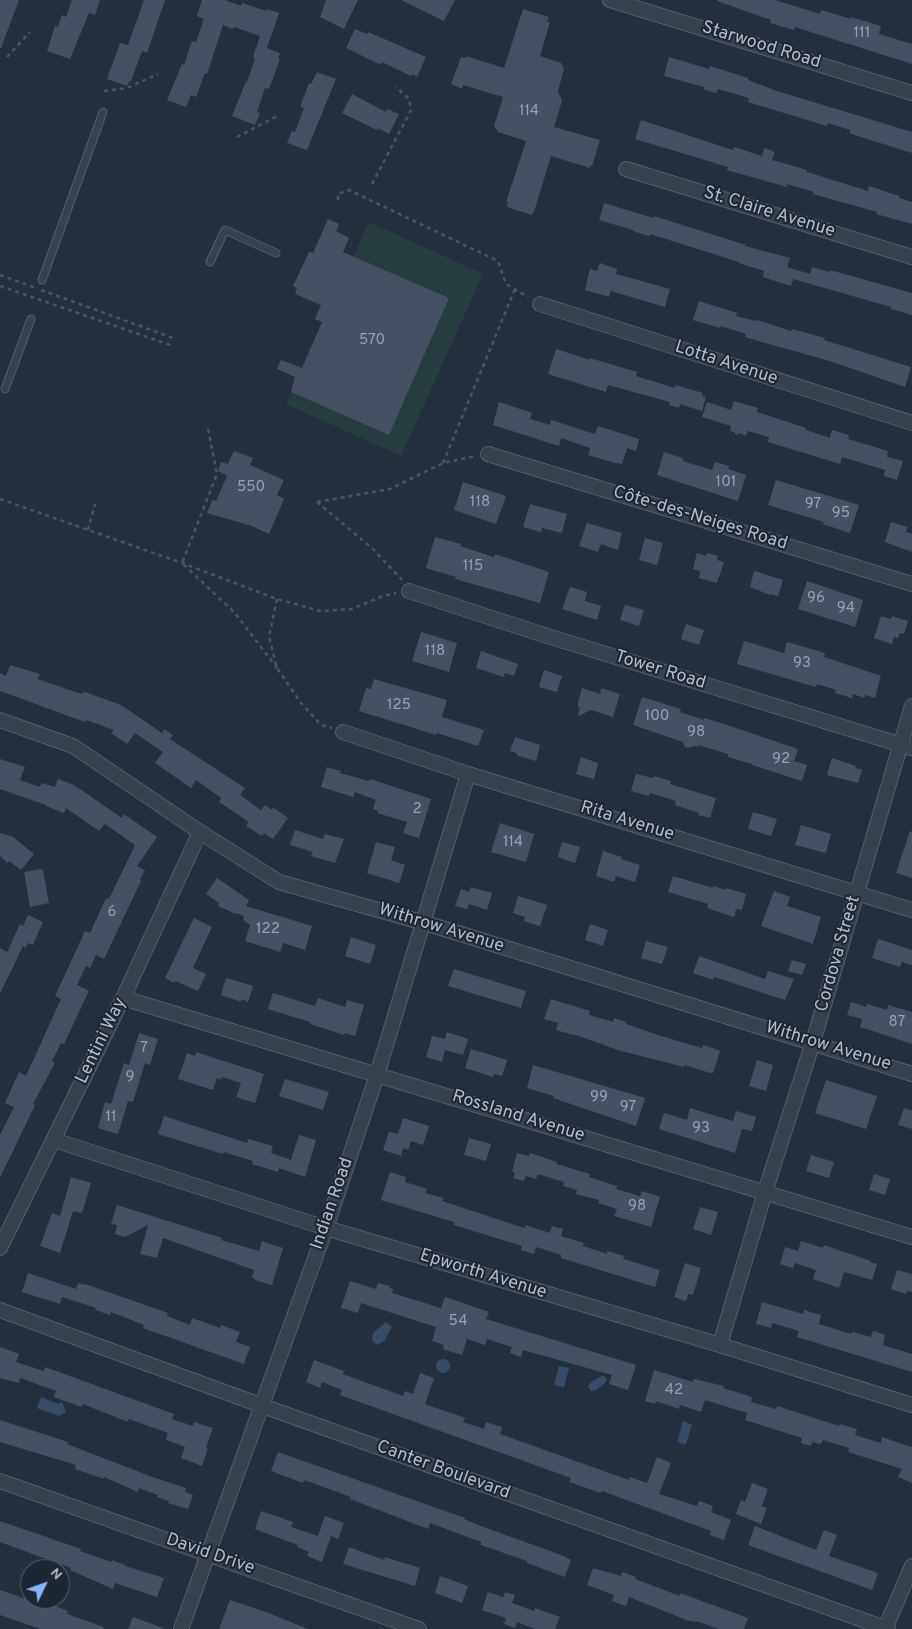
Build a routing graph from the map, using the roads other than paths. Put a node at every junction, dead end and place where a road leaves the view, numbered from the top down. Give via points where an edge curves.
1 (610, 0) edge
2 (912, 93) edge
3 (102, 112) dead end
4 (626, 169) dead end
5 (276, 253) dead end
6 (912, 257) edge
7 (210, 262) dead end
8 (42, 280) dead end
9 (540, 304) road end
10 (31, 319) dead end
11 (5, 390) dead end
12 (912, 423) edge
13 (488, 454) road end
14 (912, 584) edge
15 (409, 591) road end
16 (912, 706) edge
17 (0, 720) edge
18 (343, 732) road end
19 (906, 746) edge
20 (468, 774) junction
21 (200, 832) junction
22 (857, 892) junction
23 (912, 910) edge
24 (424, 923) junction
25 (123, 998) junction
26 (813, 1042) junction
27 (912, 1074) edge
28 (377, 1075) junction
29 (54, 1140) junction
30 (766, 1192) junction
31 (326, 1228) junction
32 (912, 1237) edge
33 (0, 1248) edge
34 (0, 1310) edge
35 (720, 1345) junction
36 (912, 1405) edge
37 (262, 1406) junction
38 (0, 1481) edge
39 (208, 1554) junction
40 (912, 1566) edge
41 (181, 1629) edge
42 (420, 1629) edge
43 (886, 1629) edge

1 - 2 street, Starwood Road
3 - 8 lane
4 - 6 street, St. Claire Avenue
5 - 7 lane via 225,230
9 - 12 street, Lotta Avenue
10 - 11 lane
13 - 14 street, Côte-des-Neiges Road
15 - 19 street, Tower Road
16 - 19 street, Cordova Street
17 - 21 street, Withrow Avenue via 73,746
18 - 20 street, Rita Avenue
19 - 22 street, Cordova Street
20 - 22 street, Rita Avenue
20 - 24 street, Indian Road
21 - 24 street, Withrow Avenue via 279,882
21 - 25 street, Lentini Way
22 - 23 street, Rita Avenue
22 - 26 street, Cordova Street
24 - 26 street, Withrow Avenue
24 - 28 street, Indian Road
25 - 28 street, Rossland Avenue
25 - 29 street, Lentini Way
26 - 27 street, Withrow Avenue
26 - 30 street, Cordova Street
28 - 30 street, Rossland Avenue
28 - 31 street, Indian Road
29 - 31 street, Epworth Avenue
29 - 33 street, Lentini Way
30 - 32 street, Rossland Avenue
30 - 35 street, Cordova Street
31 - 35 street, Epworth Avenue
31 - 37 street, Indian Road
34 - 37 street, Canter Boulevard
35 - 36 street, Epworth Avenue
37 - 39 street, Indian Road
37 - 43 street, Canter Boulevard
38 - 39 street, David Drive
39 - 41 street, Indian Road
39 - 42 street, David Drive
40 - 43 street

